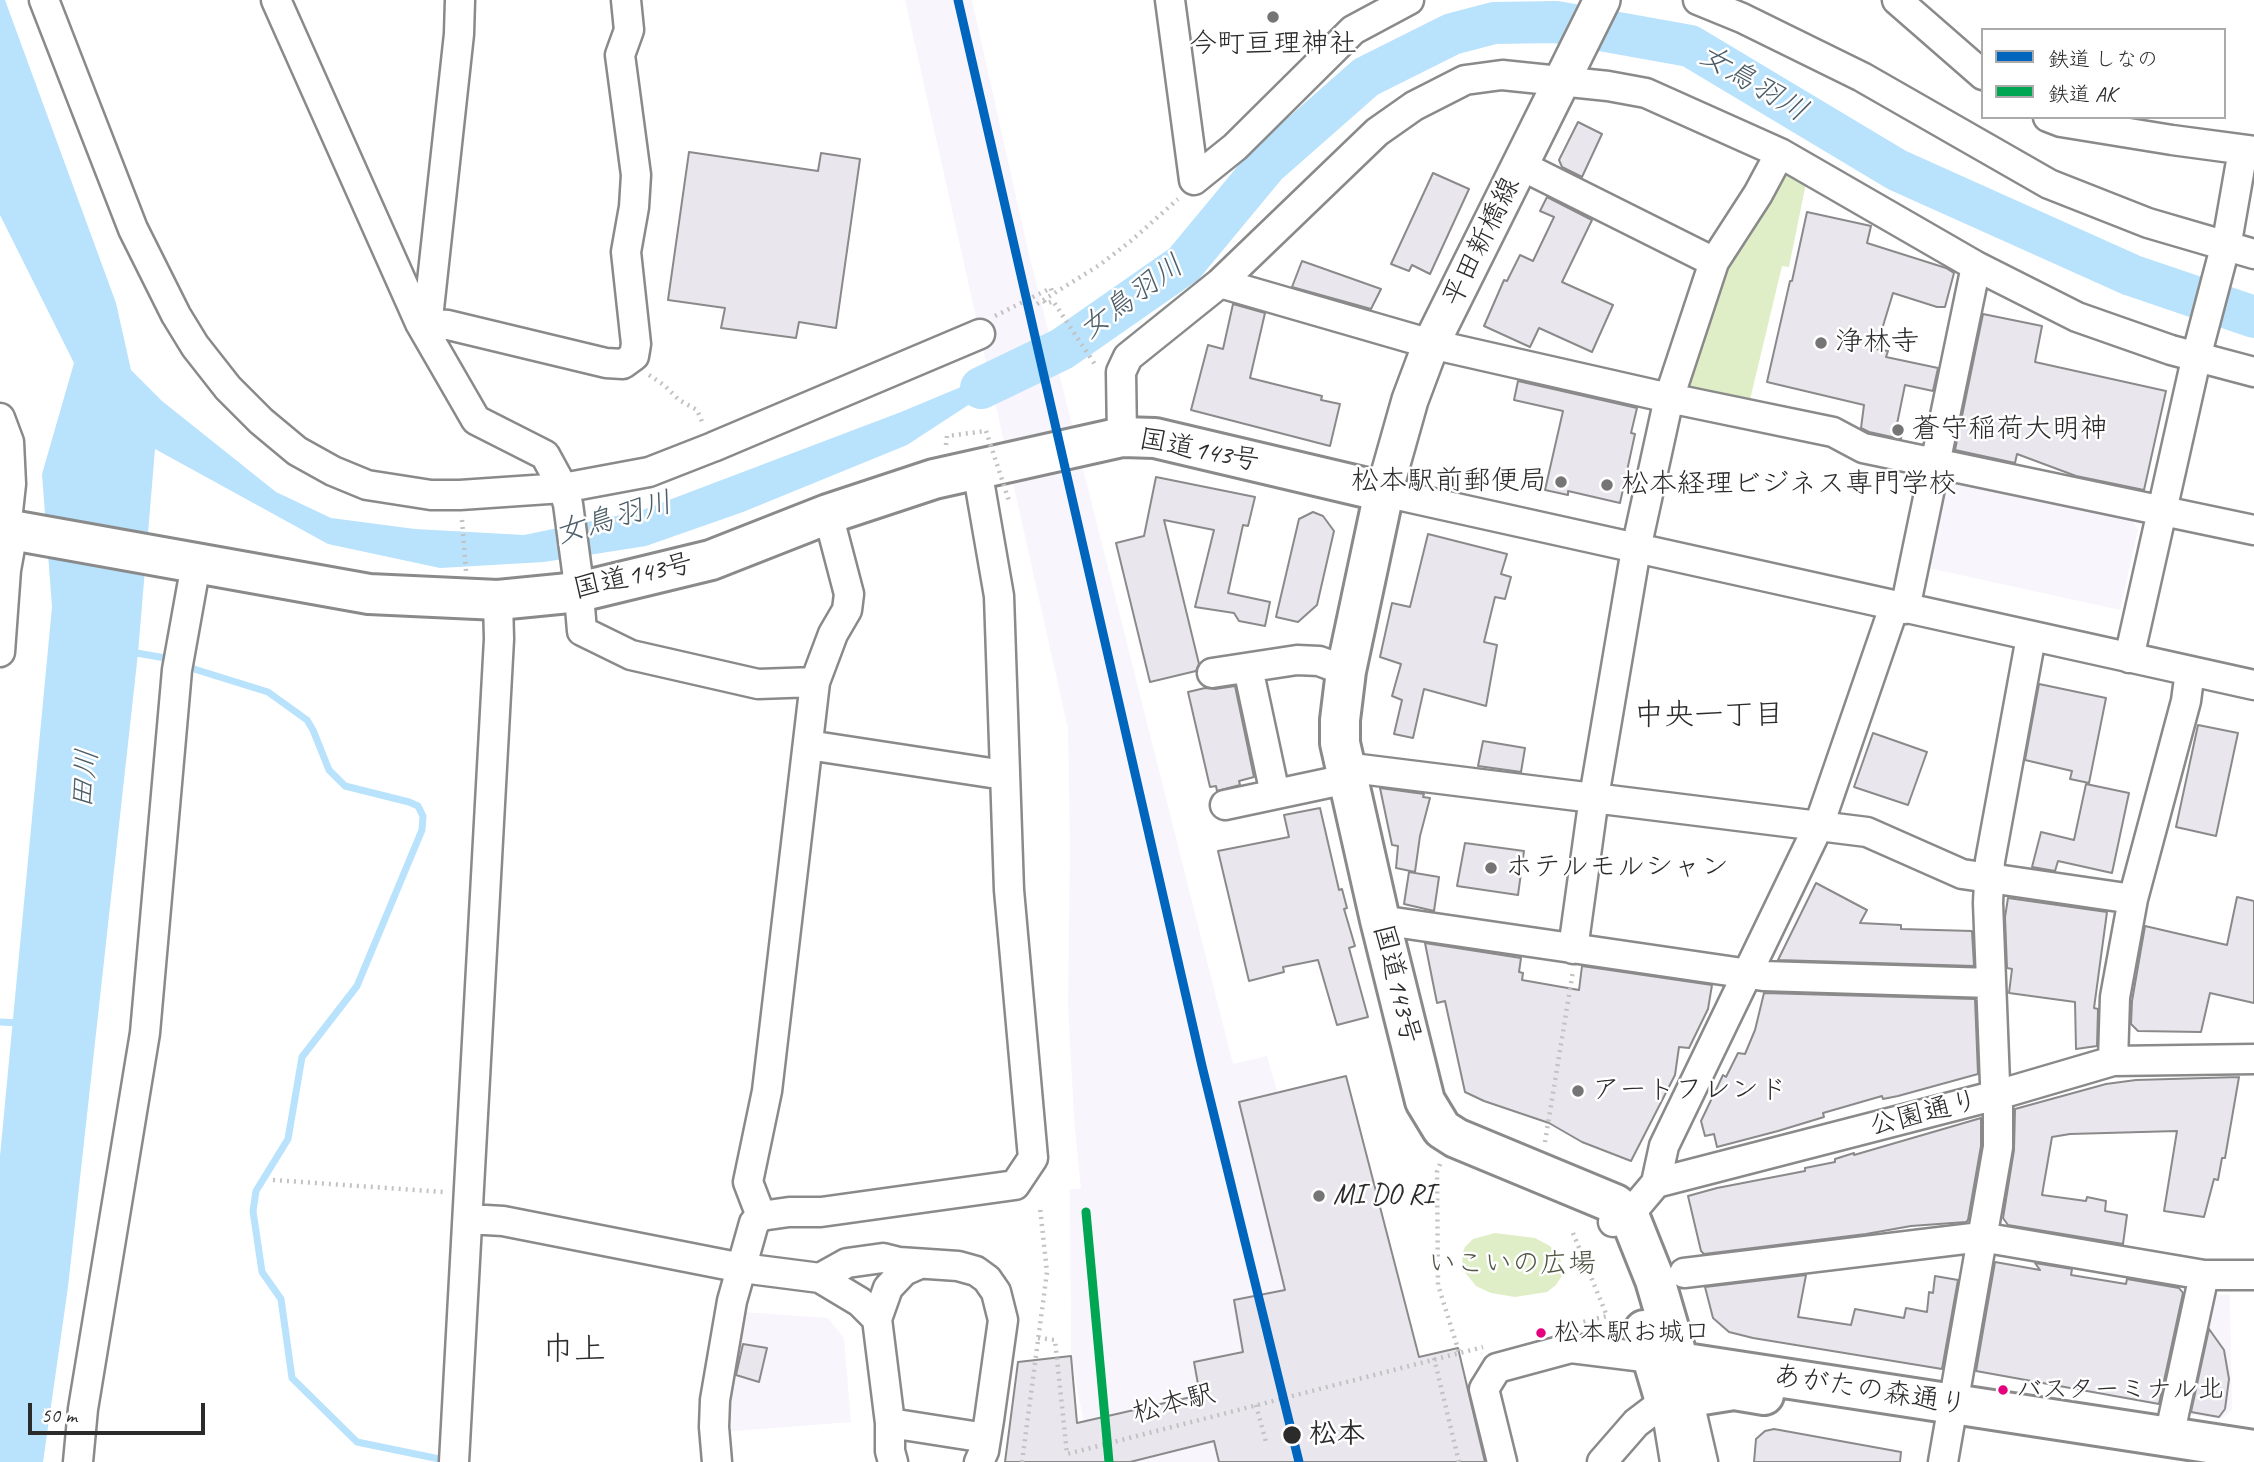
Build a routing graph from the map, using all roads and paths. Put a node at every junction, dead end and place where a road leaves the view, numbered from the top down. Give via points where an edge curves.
1 (44, 0) edge
2 (276, 0) edge
3 (460, 0) edge
4 (626, 0) edge
5 (1170, 0) edge
6 (1409, 0) edge
7 (1602, 0) edge
8 (1698, 0) edge
9 (1897, 0) edge
10 (1567, 73) junction
11 (1981, 73) edge
12 (2058, 119) edge
13 (2248, 151) edge
14 (1780, 153) junction
15 (1520, 165) junction
16 (1194, 180) junction
17 (2224, 252) junction
18 (2254, 254) edge
19 (1714, 262) junction
20 (1976, 266) junction
21 (1220, 283) junction
22 (1053, 298) junction
23 (1037, 304) dead end
24 (420, 323) junction
25 (980, 334) joint
26 (1431, 344) junction
27 (2199, 346) junction
28 (634, 356) junction
29 (1096, 365) dead end
30 (2254, 372) edge
31 (1669, 398) junction
32 (0, 418) edge
33 (947, 436) dead end
34 (1122, 437) junction
35 (713, 447) junction
36 (1934, 461) junction
37 (978, 469) junction
38 (1384, 492) junction
39 (565, 496) junction
40 (1009, 501) dead end
41 (2161, 510) junction
42 (462, 513) dead end
43 (828, 514) junction
44 (9, 530) edge
45 (2254, 530) edge
46 (1636, 549) junction
47 (190, 563) junction
48 (466, 575) dead end
49 (578, 582) junction
50 (498, 600) junction
51 (1899, 608) junction
52 (2031, 637) junction
53 (0, 652) edge
54 (2129, 658) junction
55 (1248, 668) junction
56 (1346, 671) junction
57 (2190, 671) junction
58 (1212, 673) dead end
59 (816, 682) junction
60 (2254, 685) edge
61 (808, 745) junction
62 (1345, 773) junction
63 (1004, 775) junction
64 (1275, 794) junction
65 (1594, 797) junction
66 (1229, 801) dead end
67 (1819, 825) junction
68 (1989, 877) junction
69 (2133, 899) junction
70 (1380, 920) junction
71 (1575, 949) junction
72 (1747, 974) junction
73 (1991, 983) junction
74 (2254, 1059) edge
75 (2113, 1061) junction
76 (1997, 1095) junction
77 (1545, 1143) dead end
78 (1440, 1164) dead end
79 (273, 1180) dead end
80 (1656, 1183) junction
81 (445, 1192) dead end
82 (1040, 1208) dead end
83 (1614, 1212) junction
84 (761, 1216) junction
85 (468, 1219) junction
86 (1573, 1233) dead end
87 (1981, 1237) junction
88 (920, 1264) junction
89 (742, 1268) junction
90 (1684, 1273) dead end
91 (2204, 1275) junction
92 (2254, 1275) edge
93 (820, 1278) junction
94 (877, 1319) junction
95 (1572, 1325) dead end
96 (1038, 1338) junction
97 (1486, 1346) dead end
98 (1459, 1352) junction
99 (1434, 1358) junction
100 (1671, 1379) junction
101 (1256, 1405) junction
102 (1951, 1414) junction
103 (890, 1423) junction
104 (1266, 1442) dead end
105 (983, 1450) edge
106 (2177, 1450) edge
107 (2254, 1450) edge
108 (454, 1456) edge
109 (78, 1462) edge
110 (717, 1462) edge
111 (893, 1462) edge
112 (1022, 1462) edge
113 (1459, 1462) edge
114 (1502, 1462) edge
115 (1602, 1462) edge
116 (1675, 1462) edge
117 (1703, 1462) edge
118 (1943, 1462) edge

1 - 39 street via 133,229 176,315 211,367 261,421 297,451 367,485 431,495
2 - 24 street
3 - 24 street via 429,309
4 - 28 street via 629,30 620,55 636,175 626,252
5 - 16 street
6 - 16 street via 1353,30 1235,147
7 - 10 main road, 平田新橋線
8 - 17 street via 1862,77 2049,184
9 - 11 street
10 - 14 street via 1646,93
10 - 15 main road, 平田新橋線
10 - 21 street via 1465,80 1414,106 1377,132
12 - 13 street
13 - 17 street
14 - 19 street
14 - 20 street
15 - 19 street
15 - 26 main road, 平田新橋線
16 - 22 path via 1132,240
17 - 18 street
17 - 27 street
19 - 31 street
20 - 27 street via 2077,317 2171,350
20 - 36 street
21 - 26 street
21 - 34 street via 1128,356 1121,372
22 - 23 path
22 - 25 path via 1051,288 978,324
22 - 29 path
24 - 28 street via 448,325 606,363 623,364
24 - 39 street via 476,420 545,455
25 - 35 street
26 - 31 street
26 - 38 main road, 平田新橋線
27 - 30 street
27 - 41 street
28 - 35 path via 649,375 697,410
31 - 36 street via 1833,432 1863,448
31 - 46 street
32 - 44 street via 9,442
33 - 40 path, bridge via 986,431
34 - 37 highway, 国道143号
34 - 38 highway, 国道143号 via 1155,438
35 - 39 street via 649,472
36 - 41 street
36 - 51 street
37 - 43 highway, 国道143号
37 - 63 street via 999,596
38 - 46 street
38 - 56 highway, 国道143号
39 - 49 street
41 - 45 street
41 - 54 street
42 - 48 path
43 - 49 highway, 国道143号 via 711,560
43 - 59 street via 849,594 847,610
44 - 47 highway, 国道143号
44 - 53 street
46 - 51 street
46 - 65 street
47 - 50 highway, 国道143号 via 369,594
47 - 109 street via 145,1033
49 - 50 highway, 国道143号
49 - 59 street via 582,631 631,654 758,684
50 - 85 street
51 - 52 street
51 - 67 street
52 - 54 street
52 - 68 street
54 - 57 street
55 - 56 street via 1297,660 1319,661
55 - 58 street
55 - 64 street
56 - 62 highway, 国道143号 via 1339,720
57 - 60 street
57 - 69 street
59 - 61 street
61 - 63 street
61 - 84 street via 768,1078 748,1182
62 - 64 street
62 - 65 street
62 - 70 highway, 国道143号
63 - 84 street via 1009,890 1033,1158 1015,1185
64 - 66 street
65 - 67 street
65 - 71 street
67 - 68 street via 1867,832 1962,874
67 - 72 street
68 - 69 street
68 - 73 street
69 - 75 street via 2115,997
70 - 71 street
70 - 83 highway, 国道143号 via 1425,1101 1442,1129
71 - 72 street
71 - 77 path
72 - 73 street
72 - 80 street via 1664,1146
73 - 76 street
74 - 75 street, 公園通り
75 - 76 street, 公園通り
76 - 80 street, 公園通り
76 - 87 street via 1998,1147
78 - 98 path via 1438,1285
79 - 81 path
80 - 83 street
82 - 96 path via 1048,1272
83 - 100 highway
84 - 89 street via 754,1223
85 - 89 street
85 - 108 street
86 - 95 path via 1607,1316
87 - 90 street
87 - 91 street
87 - 102 street
88 - 93 street via 866,1259
88 - 94 street via 904,1271 888,1288
88 - 105 street via 976,1271 996,1292 1003,1320
89 - 93 street
89 - 110 street via 715,1400
91 - 92 street
91 - 106 street
93 - 94 street via 860,1302
94 - 103 street
96 - 101 path, 松本駅 via 1055,1340 1068,1454
96 - 112 path
97 - 98 path, 松本駅
98 - 99 path, 松本駅
99 - 101 path, 松本駅
99 - 113 path
100 - 102 highway, あがたの森通り
100 - 114 street via 1571,1348 1497,1368 1484,1389
100 - 115 street
100 - 116 street
100 - 117 street
101 - 104 path, 松本駅
102 - 106 highway, あがたの森通り
102 - 118 street
103 - 105 street
103 - 111 street
106 - 107 highway, あがたの森通り

